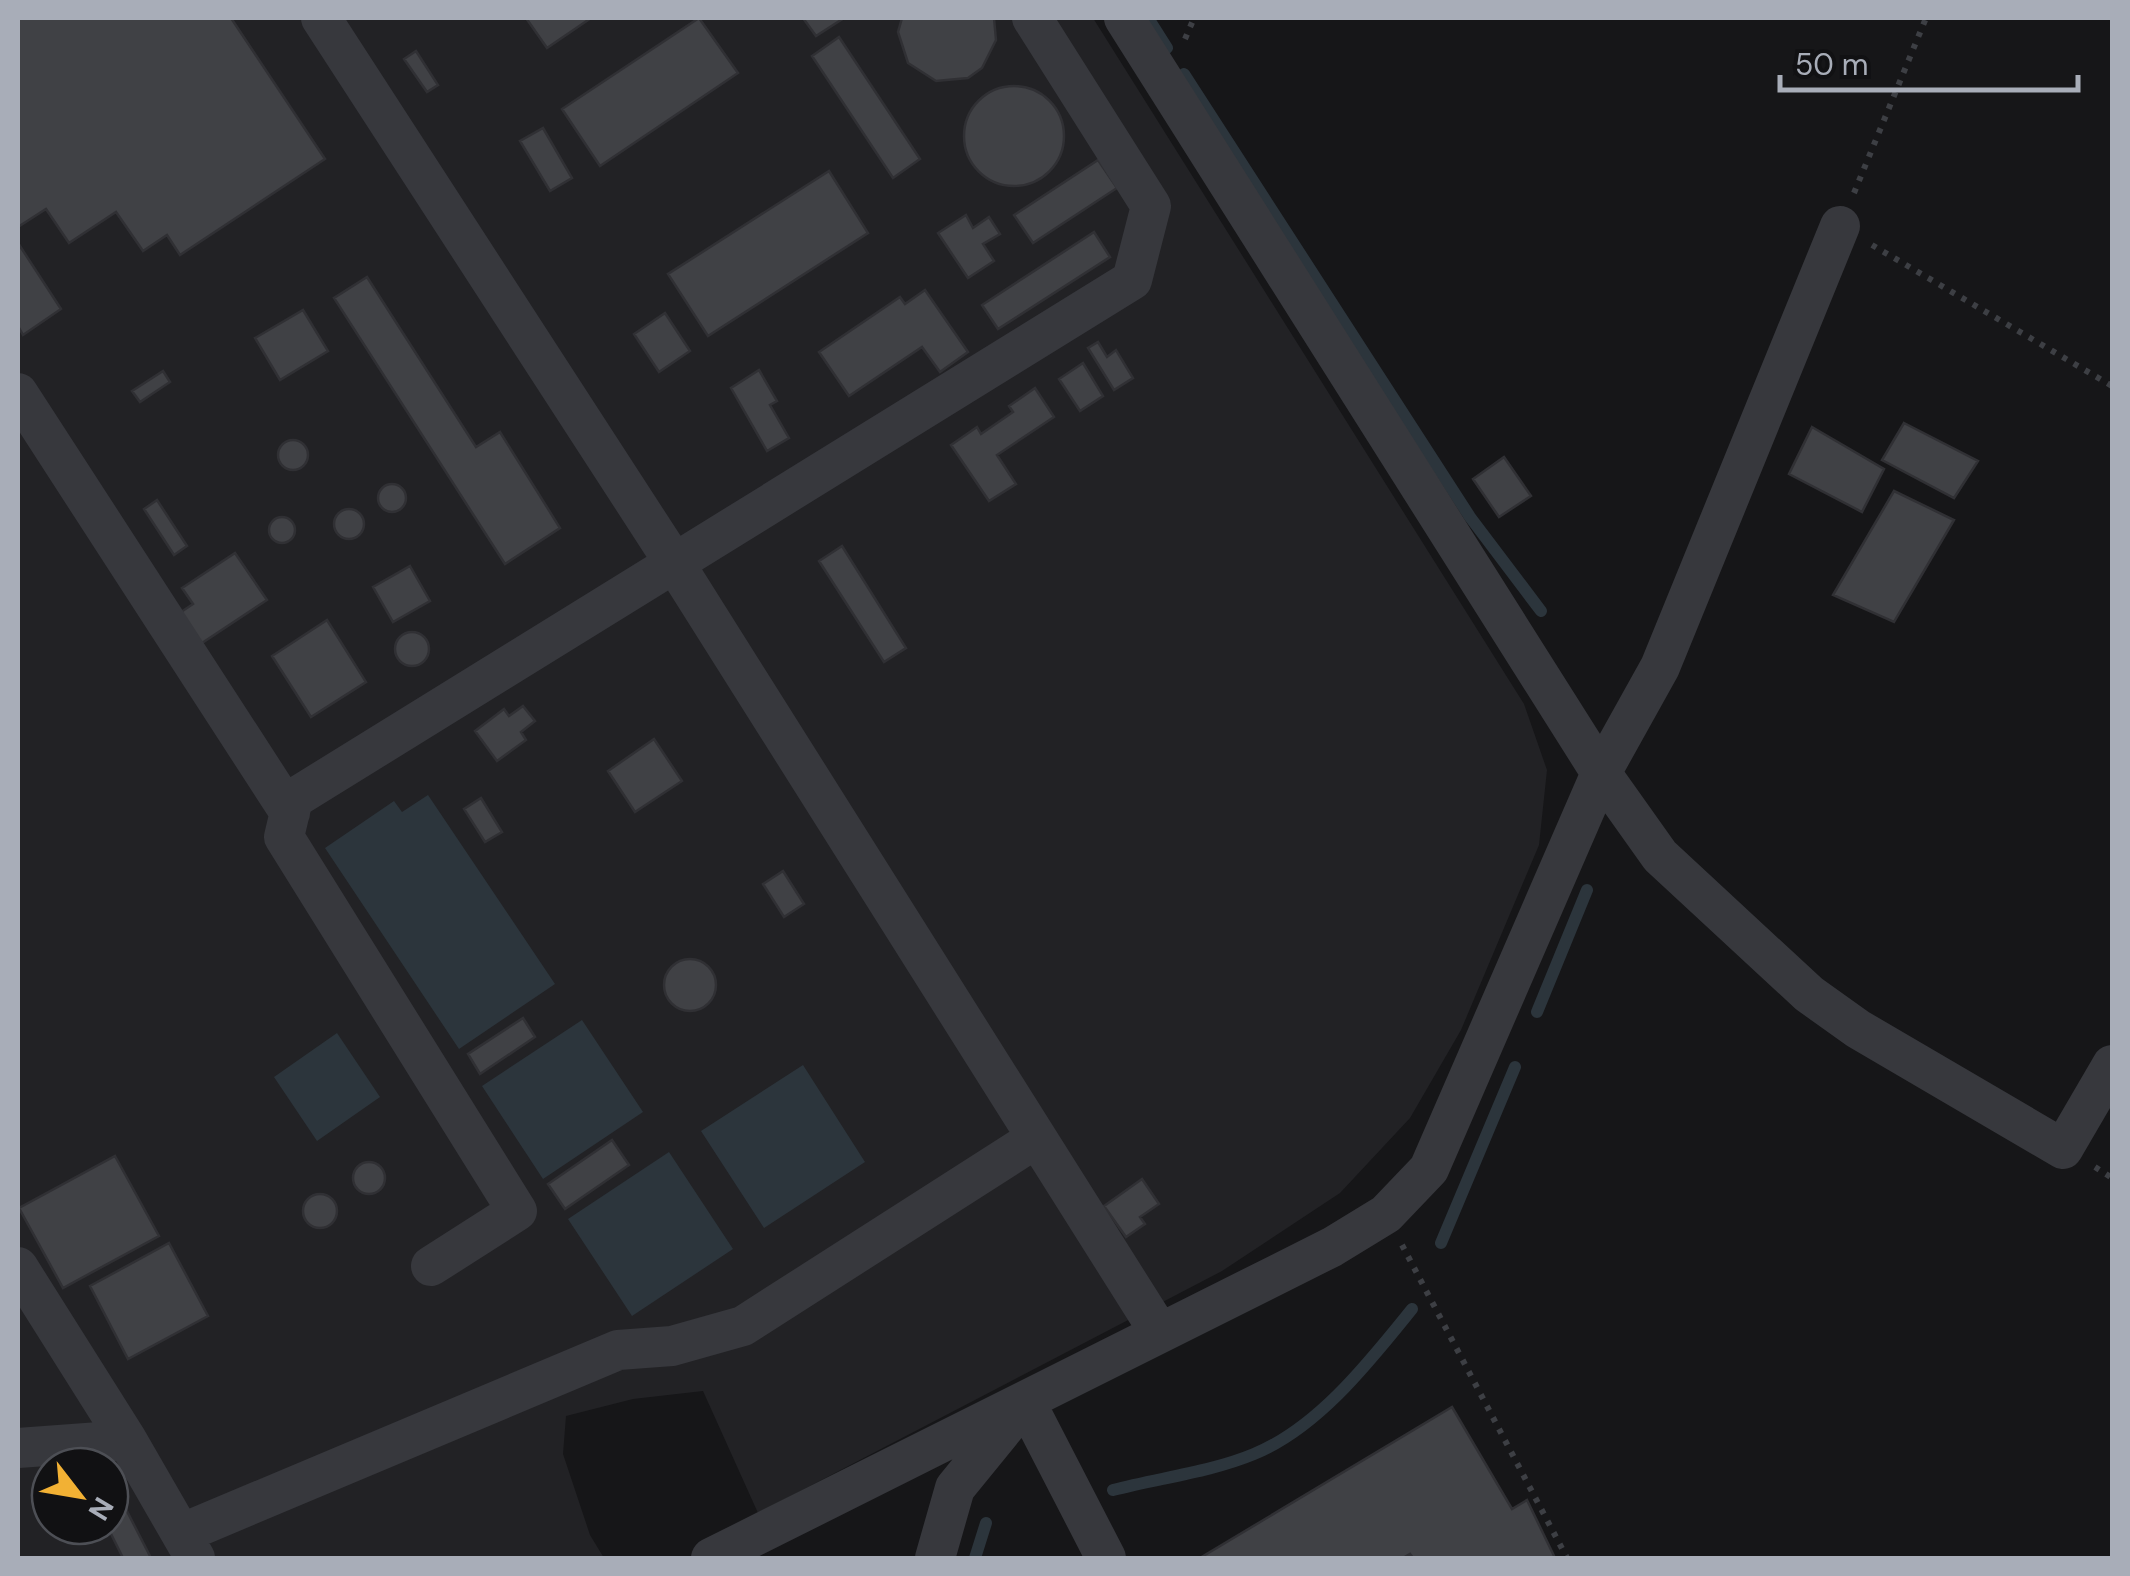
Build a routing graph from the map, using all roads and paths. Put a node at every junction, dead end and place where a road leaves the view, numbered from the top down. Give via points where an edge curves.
1 (321, 18) edge
2 (1032, 18) edge
3 (1124, 18) edge
4 (1926, 18) edge
5 (1840, 226) junction
6 (2112, 386) edge
7 (18, 393) edge
8 (675, 564) junction
9 (1601, 773) junction
10 (290, 813) junction
11 (2112, 1066) edge
12 (1035, 1139) junction
13 (1386, 1214) junction
14 (431, 1266) dead end
15 (18, 1267) edge
16 (1158, 1330) junction
17 (1026, 1401) junction
18 (127, 1440) junction
19 (18, 1448) edge
20 (189, 1546) edge
21 (712, 1558) edge
22 (935, 1558) edge
23 (1106, 1558) edge
24 (1566, 1558) edge

1 - 8 street
2 - 8 street via 1151,206 1132,280
3 - 9 street
4 - 5 path
5 - 6 path
5 - 9 street via 1660,667
7 - 10 street
8 - 10 street via 293,799
8 - 12 street
9 - 11 street via 1660,856 1810,994 2063,1150
9 - 13 street via 1429,1168
10 - 14 street via 284,837 517,1211
12 - 16 street
12 - 20 street via 743,1326 672,1346 618,1350
13 - 16 street
13 - 24 path
15 - 18 street
16 - 17 street
17 - 21 street
17 - 22 street via 955,1488
17 - 23 street
18 - 19 street
18 - 20 street

